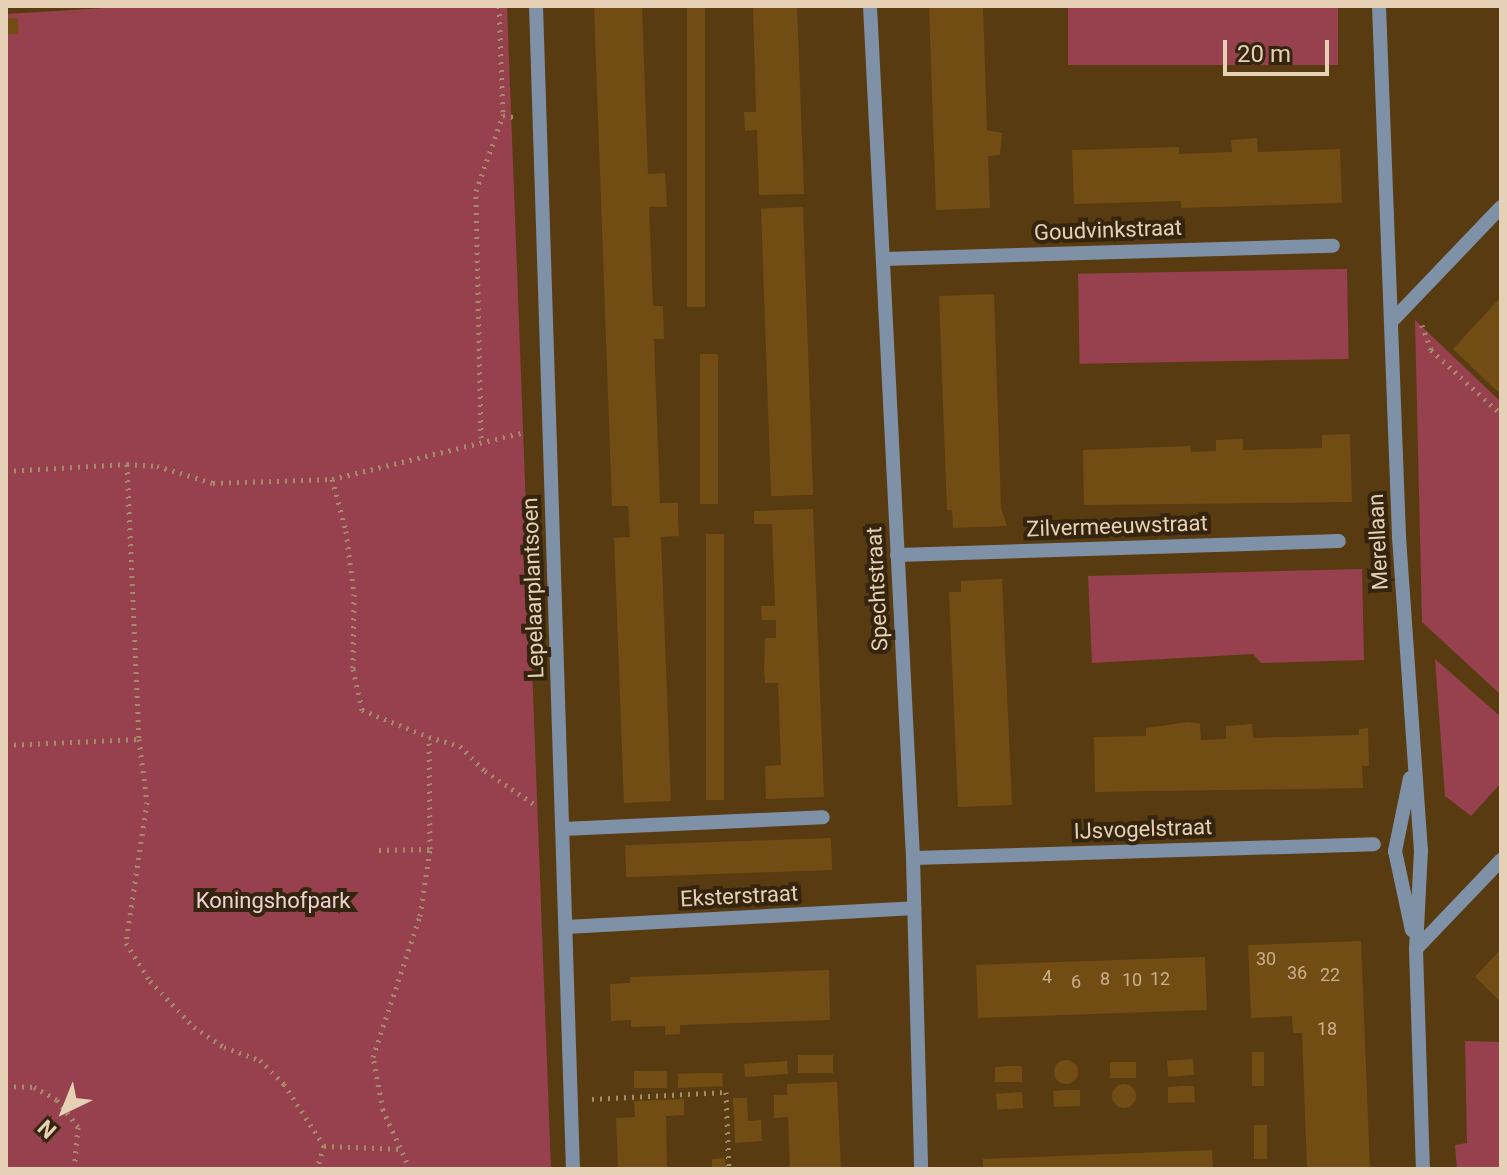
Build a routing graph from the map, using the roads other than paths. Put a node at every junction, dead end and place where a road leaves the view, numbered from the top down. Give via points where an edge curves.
1 (536, 6) edge
2 (870, 6) edge
3 (1379, 6) edge
4 (1501, 207) edge
5 (1333, 246) dead end
6 (884, 259) junction
7 (1393, 320) junction
8 (1339, 541) dead end
9 (897, 555) junction
10 (1413, 763) junction
11 (823, 817) dead end
12 (563, 829) junction
13 (1374, 844) dead end
14 (913, 858) junction
15 (1501, 860) edge
16 (914, 908) junction
17 (566, 927) junction
18 (1416, 949) junction
19 (573, 1169) edge
20 (921, 1169) edge
21 (1423, 1169) edge

1 - 12 street, Lepelaarplantsoen
2 - 6 street, Spechtstraat
3 - 7 street, Merellaan
4 - 7 street
5 - 6 street, Goudvinkstraat
6 - 9 street, Spechtstraat
7 - 10 street, Merellaan
8 - 9 street, Zilvermeeuwstraat
9 - 14 street, Spechtstraat
10 - 18 street, Merellaan via 1421,850
10 - 18 street, Merellaan via 1395,851
11 - 12 street
12 - 17 street, Lepelaarplantsoen
13 - 14 street, IJsvogelstraat
14 - 16 street, Spechtstraat
15 - 18 street
16 - 17 street, Eksterstraat
16 - 20 street, Spechtstraat
17 - 19 street, Lepelaarplantsoen
18 - 21 street, Merellaan

